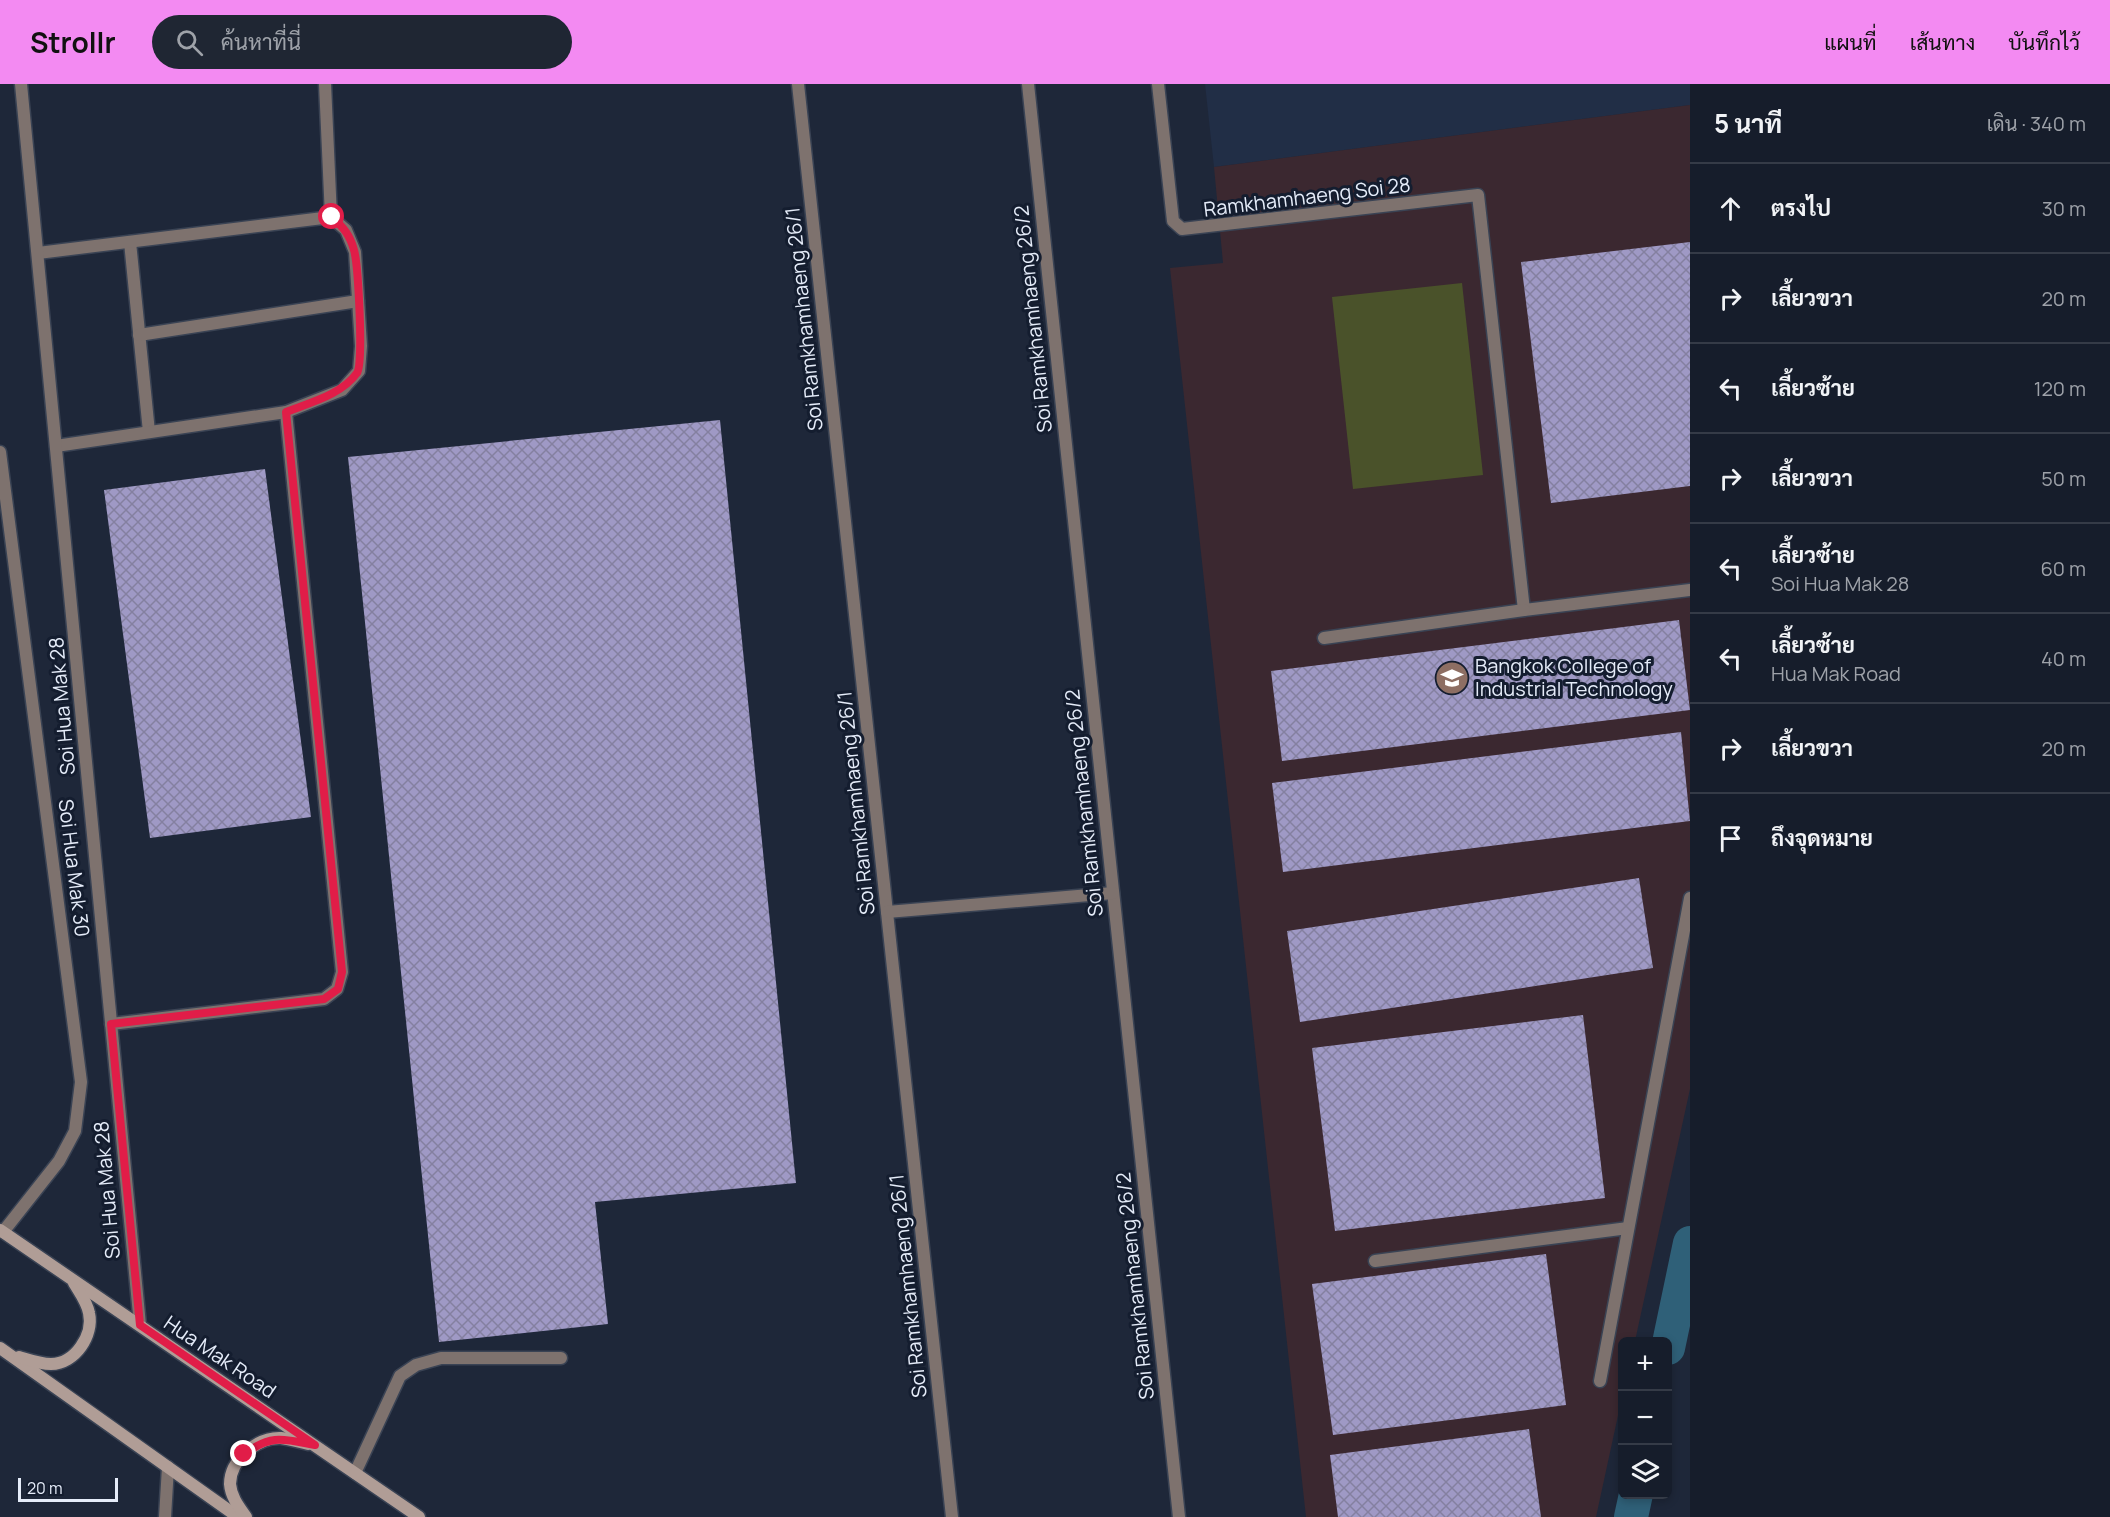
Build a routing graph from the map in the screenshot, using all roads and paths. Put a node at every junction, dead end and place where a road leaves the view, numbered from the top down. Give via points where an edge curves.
1 (21, 84) edge
2 (325, 84) edge
3 (798, 84) edge
4 (1028, 84) edge
5 (1158, 84) edge
6 (332, 217) junction
7 (130, 242) junction
8 (38, 253) junction
9 (358, 301) junction
10 (139, 335) junction
11 (286, 412) junction
12 (149, 432) junction
13 (56, 446) junction
14 (0, 452) edge
15 (1690, 590) edge
16 (1524, 610) junction
17 (1324, 638) dead end
18 (1113, 893) junction
19 (1690, 898) edge
20 (887, 912) junction
21 (111, 1024) junction
22 (1628, 1228) junction
23 (2, 1231) edge
24 (1376, 1261) dead end
25 (70, 1277) junction
26 (140, 1325) junction
27 (5, 1352) edge
28 (561, 1358) dead end
29 (1600, 1381) dead end
30 (315, 1445) junction
31 (168, 1467) junction
32 (355, 1473) junction
33 (165, 1517) edge
34 (238, 1517) edge
35 (246, 1517) edge
36 (419, 1517) edge
37 (952, 1517) edge
38 (1179, 1517) edge

1 - 8 street, Soi Hua Mak 28
2 - 6 street
3 - 20 street, Soi Ramkhamhaeng 26/1
4 - 18 street, Soi Ramkhamhaeng 26/2
5 - 16 street, Ramkhamhaeng Soi 28 via 1173,221 1182,229 1478,195
6 - 7 street
6 - 9 street via 346,230 355,252
7 - 8 street
7 - 10 street
8 - 13 street, Soi Hua Mak 28
9 - 10 street
9 - 11 street via 359,371 342,390
10 - 12 street
11 - 12 street
11 - 21 street via 342,972 338,989 324,999
12 - 13 street
13 - 21 street, Soi Hua Mak 28
14 - 23 street, Soi Hua Mak 30 via 81,1082 75,1131 59,1161
15 - 16 street
16 - 17 street
18 - 20 street
18 - 38 street, Soi Ramkhamhaeng 26/2
19 - 22 street
20 - 37 street, Soi Ramkhamhaeng 26/1
21 - 26 street, Soi Hua Mak 28
22 - 24 street
22 - 29 street
23 - 25 main road, Hua Mak Road
25 - 26 main road, Hua Mak Road
25 - 27 main road via 90,1315 81,1347 67,1361 52,1364
26 - 30 main road, Hua Mak Road
27 - 31 main road
28 - 32 street via 441,1358 416,1365 400,1376
30 - 32 main road, Hua Mak Road
30 - 35 main road via 280,1438 265,1441 244,1454 230,1484 232,1497
31 - 33 street
31 - 34 main road
32 - 36 main road, Hua Mak Road

